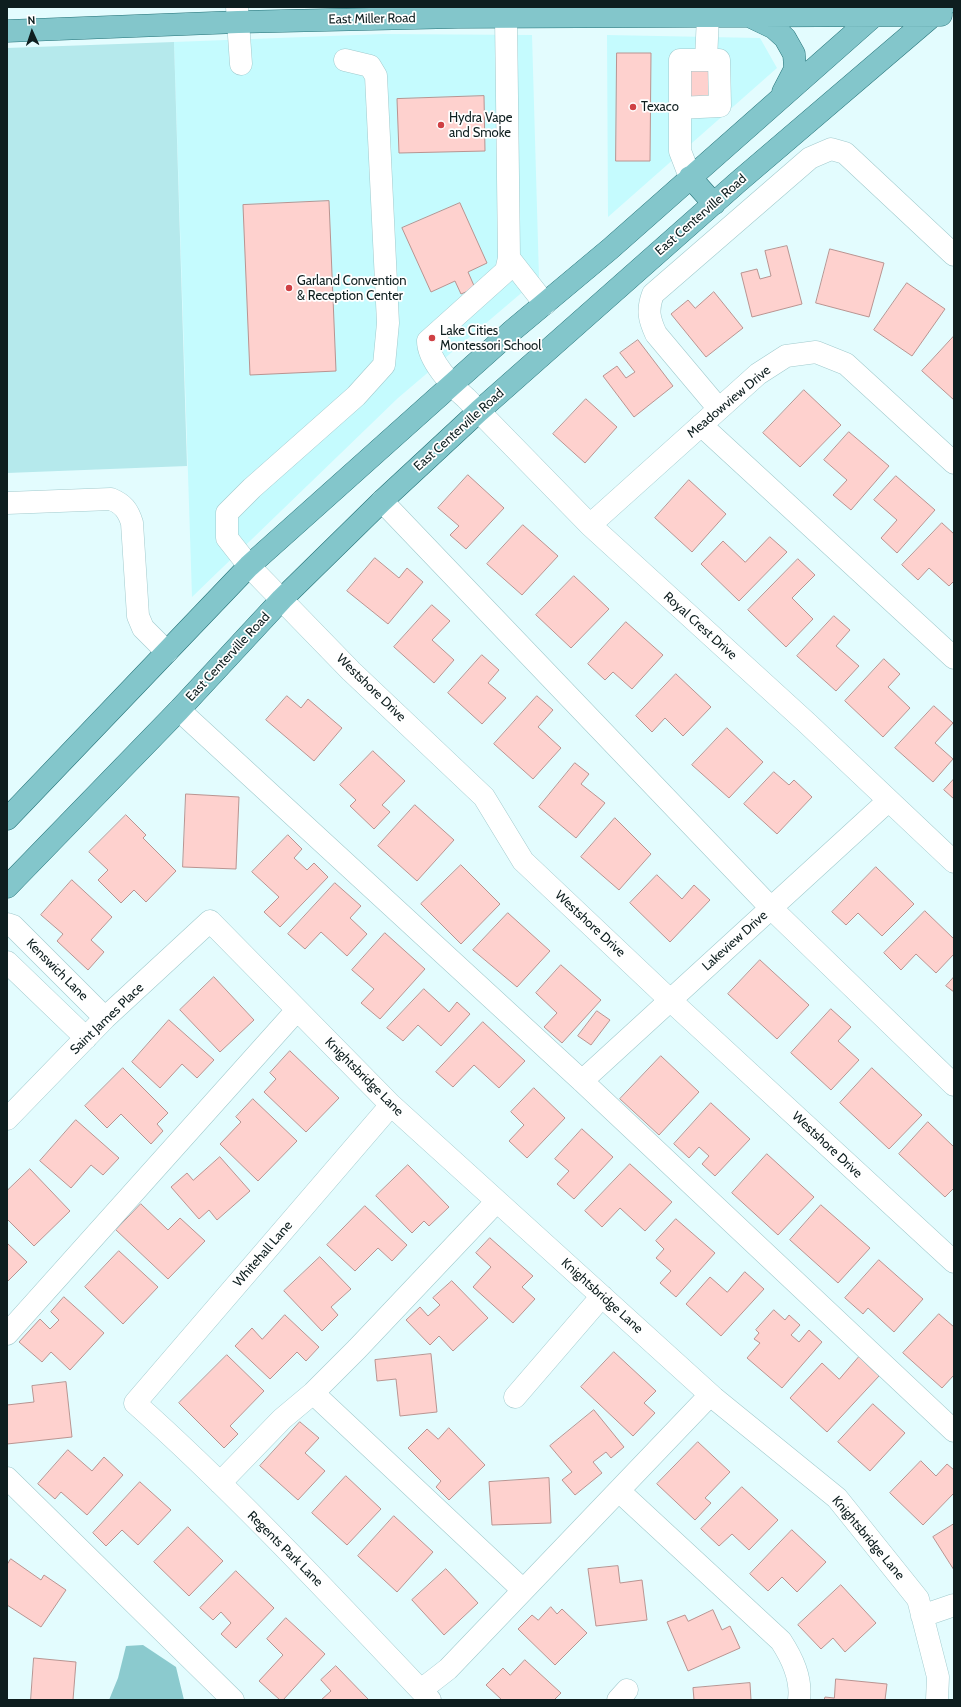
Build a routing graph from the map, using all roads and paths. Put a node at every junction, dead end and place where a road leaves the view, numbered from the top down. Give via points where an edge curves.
1 (880, 11) edge
2 (944, 13) edge
3 (237, 14) edge
4 (708, 16) junction
5 (748, 16) junction
6 (506, 17) junction
7 (7, 31) edge
8 (345, 60) dead end
9 (706, 60) junction
10 (241, 64) dead end
11 (781, 98) junction
12 (679, 108) junction
13 (690, 177) junction
14 (714, 204) junction
15 (954, 255) edge
16 (509, 258) junction
17 (545, 304) junction
18 (451, 386) junction
19 (719, 409) junction
20 (479, 411) junction
21 (701, 425) junction
22 (954, 463) edge
23 (382, 501) junction
24 (7, 503) edge
25 (590, 525) junction
26 (249, 566) junction
27 (282, 599) junction
28 (167, 652) junction
29 (954, 658) edge
30 (180, 710) junction
31 (888, 801) junction
32 (7, 819) edge
33 (954, 862) edge
34 (7, 887) edge
35 (771, 908) junction
36 (210, 922) joint
37 (7, 924) edge
38 (7, 962) edge
39 (670, 1000) junction
40 (297, 1010) junction
41 (105, 1018) junction
42 (86, 1038) junction
43 (582, 1081) junction
44 (954, 1085) edge
45 (391, 1105) junction
46 (7, 1119) edge
47 (498, 1201) junction
48 (954, 1262) edge
49 (602, 1296) junction
50 (7, 1334) edge
51 (313, 1393) junction
52 (710, 1395) junction
53 (515, 1397) dead end
54 (135, 1403) joint
55 (954, 1431) edge
56 (7, 1478) edge
57 (220, 1483) junction
58 (619, 1491) junction
59 (523, 1590) junction
60 (954, 1605) edge
61 (922, 1616) junction
62 (426, 1695) edge
63 (232, 1700) edge
64 (799, 1700) edge
65 (937, 1700) edge

1 - 2 main road, East Miller Road
1 - 5 main road, East Miller Road
1 - 11 main road
2 - 14 main road, East Centerville Road
3 - 6 main road, East Miller Road
3 - 7 main road, East Miller Road
3 - 10 street
4 - 5 main road, East Miller Road
4 - 6 main road, East Miller Road
4 - 9 street
5 - 11 main road via 774,28 785,38 794,54 795,69
6 - 16 street
8 - 26 street, Westshore Drive via 370,66 376,76 388,323 384,365 356,396 227,513 227,538
9 - 12 street via 680,60
9 - 12 street via 719,60 720,106
11 - 13 main road
12 - 13 street via 680,151
13 - 14 main road
13 - 17 main road
14 - 20 main road, East Centerville Road
15 - 19 street via 845,153 831,149 810,158 653,294 648,308 650,322 656,334
16 - 17 street
16 - 18 street, Royal Crest Drive via 506,271 428,341 428,349
17 - 18 main road
18 - 20 street, Royal Crest Drive
18 - 26 main road
19 - 21 street, Meadowview Drive
19 - 22 street, Meadowview Drive via 758,374 786,356 816,352 846,364
20 - 23 main road, East Centerville Road
20 - 25 street, Royal Crest Drive
21 - 25 street, Meadowview Drive
21 - 29 street
23 - 27 main road, East Centerville Road
23 - 35 street
24 - 28 street via 110,499 121,503 132,523 138,616 143,628
25 - 31 street, Royal Crest Drive via 807,723
26 - 27 street, Westshore Drive
26 - 28 main road
27 - 30 main road, East Centerville Road
27 - 39 street, Westshore Drive via 351,670 484,797 523,861
28 - 32 main road
30 - 34 main road, East Centerville Road
30 - 43 street
31 - 33 street, Royal Crest Drive
31 - 35 street, Lakeview Drive
35 - 39 street, Lakeview Drive
35 - 44 street
36 - 40 street, Knightsbridge Lane
36 - 41 street, Saint James Place
37 - 41 street, Kenswich Lane via 13,926
38 - 42 street
39 - 43 street, Lakeview Drive
39 - 48 street, Westshore Drive
40 - 45 street, Knightsbridge Lane
40 - 50 street
41 - 42 street, Saint James Place
42 - 46 street, Saint James Place
43 - 55 street
45 - 47 street, Knightsbridge Lane
45 - 54 street, Whitehall Lane
47 - 49 street, Knightsbridge Lane
47 - 51 street
49 - 52 street, Knightsbridge Lane
49 - 53 street
51 - 57 street via 282,1419
51 - 59 street
52 - 58 street
52 - 61 street, Knightsbridge Lane via 837,1498 918,1599
54 - 57 street, Regents Park Lane
56 - 63 street
57 - 62 street, Regents Park Lane
58 - 59 street
58 - 64 street via 781,1641 795,1667
59 - 62 street
60 - 61 street
61 - 65 street, Knightsbridge Lane via 938,1676

